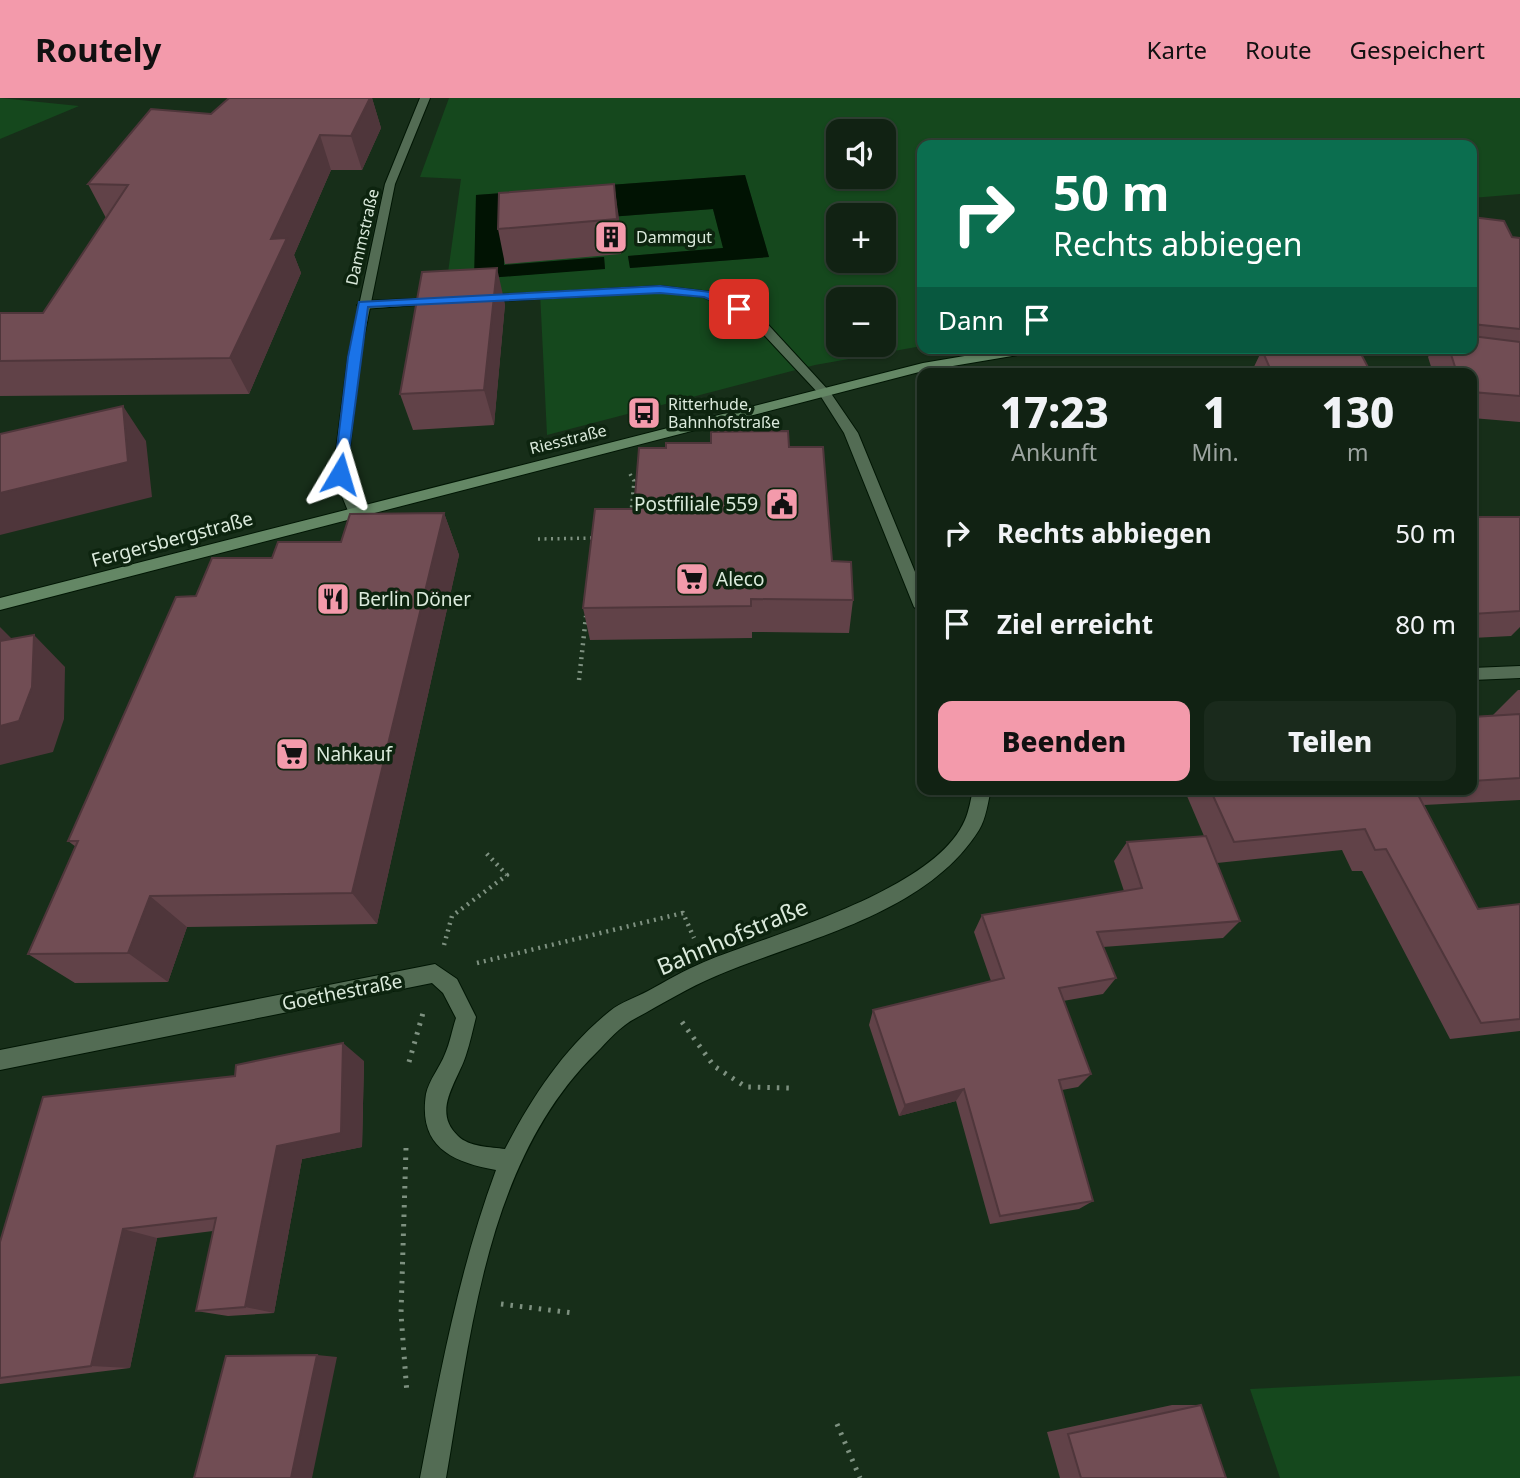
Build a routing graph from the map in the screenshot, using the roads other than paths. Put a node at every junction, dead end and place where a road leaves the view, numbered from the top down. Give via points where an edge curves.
1 (425, 98) edge
2 (471, 299) edge
3 (457, 300) edge
4 (363, 304) junction
5 (1000, 354) edge
6 (1453, 354) edge
7 (1469, 356) edge
8 (919, 368) edge
9 (917, 369) edge
10 (824, 392) junction
11 (355, 511) junction
12 (917, 595) edge
13 (0, 604) edge
14 (1520, 672) edge
15 (1477, 674) edge
16 (982, 795) edge
17 (0, 1060) edge
18 (509, 1161) junction
19 (433, 1478) edge

1 - 4 street, Dammstraße via 390,184
2 - 10 street via 660,289 707,294 757,320
3 - 4 street
4 - 11 street, Dammstraße via 340,474
5 - 8 main road, Riesstraße
6 - 7 main road
9 - 10 main road, Riesstraße
10 - 11 main road, Riesstraße
10 - 12 street via 851,433
11 - 13 main road, Fergersbergstraße
14 - 15 street
16 - 18 street, Bahnhofstraße via 982,808 953,854 895,896 708,970 618,1017 555,1079
17 - 18 street, Goethestraße via 435,973 450,986 466,1017 456,1055 437,1092 436,1122 450,1144 467,1154
18 - 19 street, Bahnhofstraße via 470,1283

